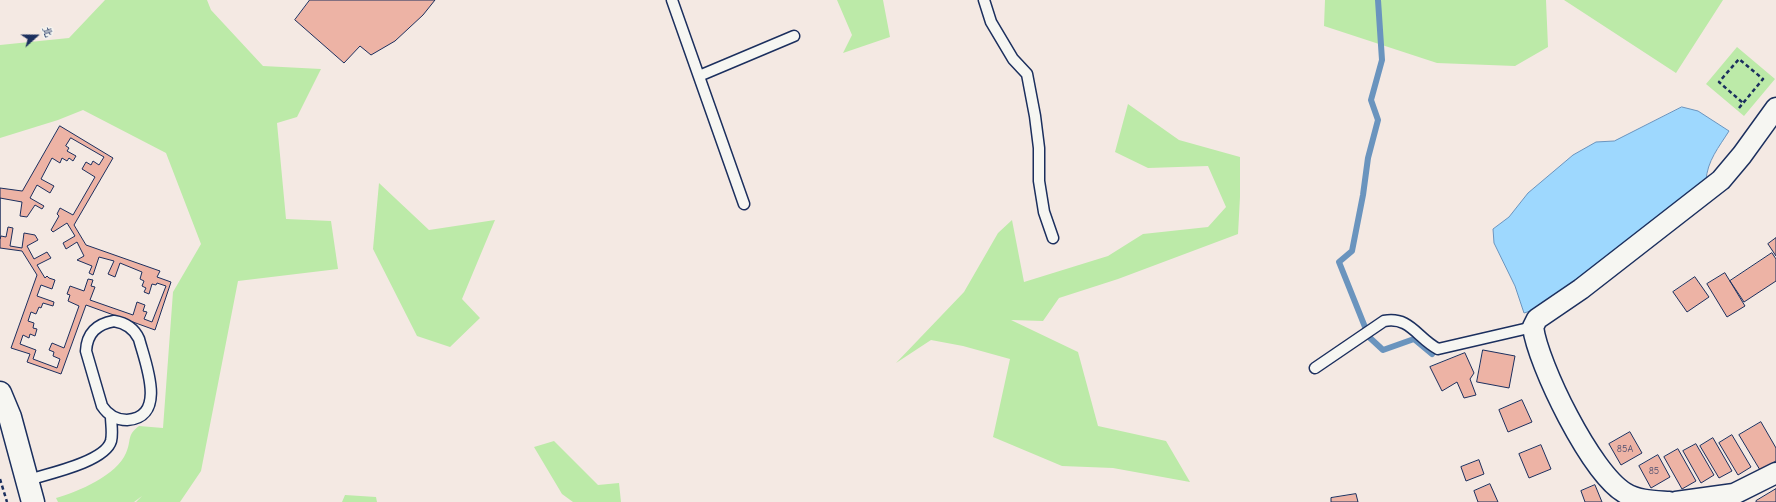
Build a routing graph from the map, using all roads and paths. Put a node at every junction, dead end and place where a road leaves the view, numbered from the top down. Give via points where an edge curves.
1 (672, 0) edge
2 (984, 0) edge
3 (794, 36) dead end
4 (699, 76) junction
5 (1743, 103) junction
6 (1739, 108) dead end
7 (1776, 108) edge
8 (744, 204) dead end
9 (1053, 238) dead end
10 (1533, 327) junction
11 (1315, 368) dead end
12 (0, 393) edge
13 (111, 416) junction
14 (1776, 473) edge
15 (0, 479) edge
16 (28, 480) junction
17 (1736, 498) edge
18 (1643, 501) edge
19 (7, 502) edge
20 (33, 502) edge
21 (1669, 502) edge
22 (1676, 502) edge

1 - 4 lane
2 - 9 lane via 991,22 1013,59 1027,74 1035,116 1039,181 1044,212
3 - 4 lane
4 - 8 lane
5 - 5 path via 1763,79 1739,59 1719,82
5 - 6 path
7 - 10 street via 1721,180 1537,320
10 - 11 lane via 1438,349 1404,322 1394,319 1384,321
10 - 18 street via 1538,349 1576,433 1615,484 1625,493
12 - 16 street via 10,417
13 - 13 lane via 102,406 86,351 92,332 100,325 114,321 126,324 136,332 152,392 149,406 138,417 122,420
13 - 16 lane via 111,442 104,452 90,460
14 - 17 street
15 - 19 path
16 - 20 street
17 - 22 street
18 - 21 street

